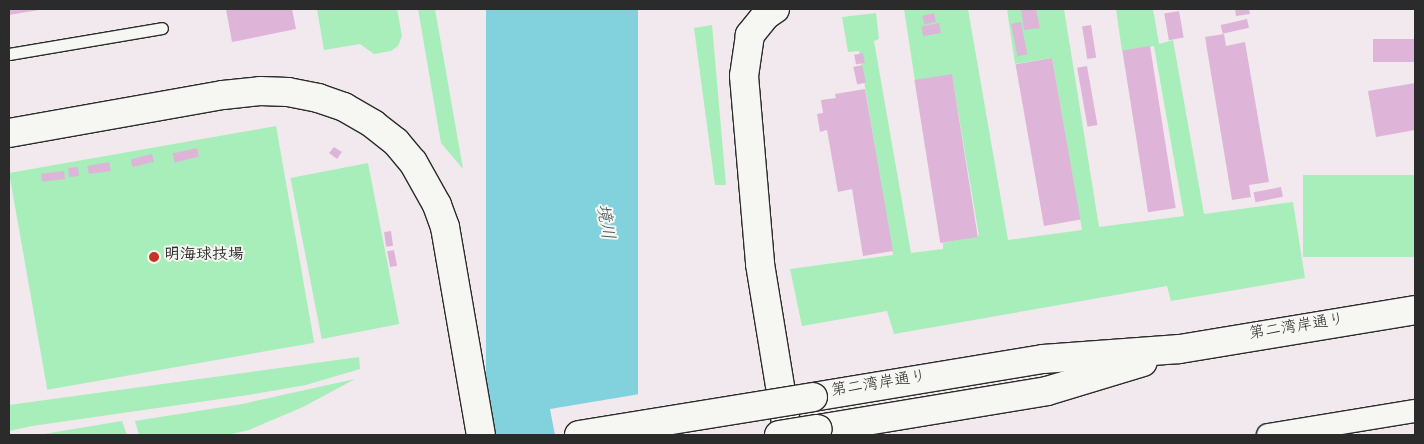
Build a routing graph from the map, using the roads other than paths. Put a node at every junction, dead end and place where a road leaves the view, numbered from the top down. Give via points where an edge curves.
1 (760, 14) edge
2 (162, 28) dead end
3 (9, 54) edge
4 (9, 133) edge
5 (1415, 310) edge
6 (1180, 349) junction
7 (1415, 411) edge
8 (1376, 427) edge
9 (481, 435) edge
10 (579, 435) edge
11 (778, 435) edge
12 (788, 435) edge
13 (1268, 435) edge

1 - 12 street via 750,35 744,76 760,264
2 - 3 lane
4 - 9 street via 260,91 318,98 344,107 373,124 396,142 413,162 437,204 445,227
5 - 6 street, 第二湾岸通り
6 - 10 street, 第二湾岸通り, bridge via 1043,359
6 - 11 street, 第二湾岸通り, bridge via 1047,391
7 - 8 street
8 - 13 street

